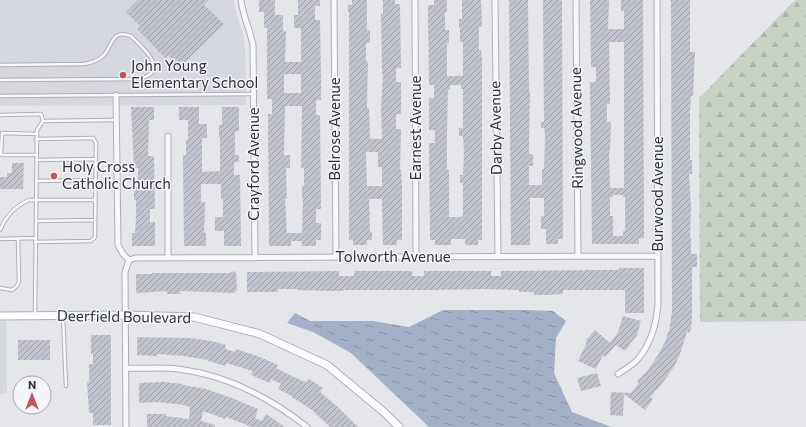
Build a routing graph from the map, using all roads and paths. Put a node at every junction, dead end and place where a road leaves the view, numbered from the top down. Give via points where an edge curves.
1 (241, 0) edge
2 (334, 0) edge
3 (416, 0) edge
4 (495, 0) edge
5 (576, 0) edge
6 (657, 0) edge
7 (0, 65) edge
8 (0, 80) edge
9 (254, 94) junction
10 (116, 95) junction
11 (0, 96) edge
12 (0, 115) edge
13 (116, 120) junction
14 (43, 121) junction
15 (37, 134) junction
16 (168, 136) dead end
17 (36, 139) junction
18 (36, 155) junction
19 (96, 159) junction
20 (36, 160) junction
21 (96, 180) junction
22 (36, 181) junction
23 (36, 200) junction
24 (96, 200) junction
25 (95, 220) junction
26 (36, 221) junction
27 (0, 230) edge
28 (0, 239) edge
29 (18, 239) junction
30 (36, 240) junction
31 (578, 256) junction
32 (658, 256) junction
33 (336, 257) junction
34 (416, 257) junction
35 (498, 257) junction
36 (168, 258) junction
37 (255, 258) junction
38 (129, 260) junction
39 (0, 288) edge
40 (0, 315) edge
41 (125, 315) junction
42 (35, 316) junction
43 (63, 316) junction
44 (126, 368) junction
45 (618, 374) dead end
46 (66, 386) dead end
47 (126, 427) edge
48 (307, 427) edge
49 (399, 427) edge

1 - 9 street, Crayford Avenue via 253,45
2 - 33 street, Belrose Avenue
3 - 34 street, Earnest Avenue
4 - 35 street, Darby Avenue
5 - 31 street, Ringwood Avenue
6 - 32 street, Burwood Avenue
7 - 8 lane via 84,64 103,56 119,34 127,34 152,59 153,67 150,74 139,79
9 - 10 lane
9 - 37 street, Crayford Avenue
10 - 11 lane
10 - 13 street
12 - 14 lane via 41,114
13 - 14 lane
13 - 38 street via 118,245
14 - 15 lane
15 - 17 lane
15 - 18 lane via 2,133 1,155
16 - 36 street
17 - 18 lane
17 - 19 lane via 93,138 96,144
18 - 20 lane
19 - 20 lane
19 - 21 lane
20 - 22 lane
21 - 22 lane
21 - 24 lane
22 - 23 lane
23 - 24 lane
23 - 26 lane
23 - 27 lane via 21,204 5,220
24 - 25 lane
25 - 26 lane
25 - 30 lane via 95,237 91,241
26 - 30 lane
28 - 29 lane
29 - 30 lane
29 - 39 lane via 18,286 12,290
30 - 42 lane
31 - 32 street, Tolworth Avenue
31 - 35 street, Tolworth Avenue
32 - 45 street, Burwood Avenue via 657,321 639,359
33 - 34 street, Tolworth Avenue
33 - 37 street, Tolworth Avenue
34 - 35 street, Tolworth Avenue
36 - 37 street, Tolworth Avenue
36 - 38 street, Tolworth Avenue
38 - 41 street via 125,272
40 - 42 street, Deerfield Boulevard
41 - 43 street, Deerfield Boulevard
41 - 44 street
41 - 49 street, Deerfield Boulevard via 194,317 260,334 327,365
42 - 43 street, Deerfield Boulevard
43 - 46 lane
44 - 47 street
44 - 48 street via 178,369 213,376 267,399

